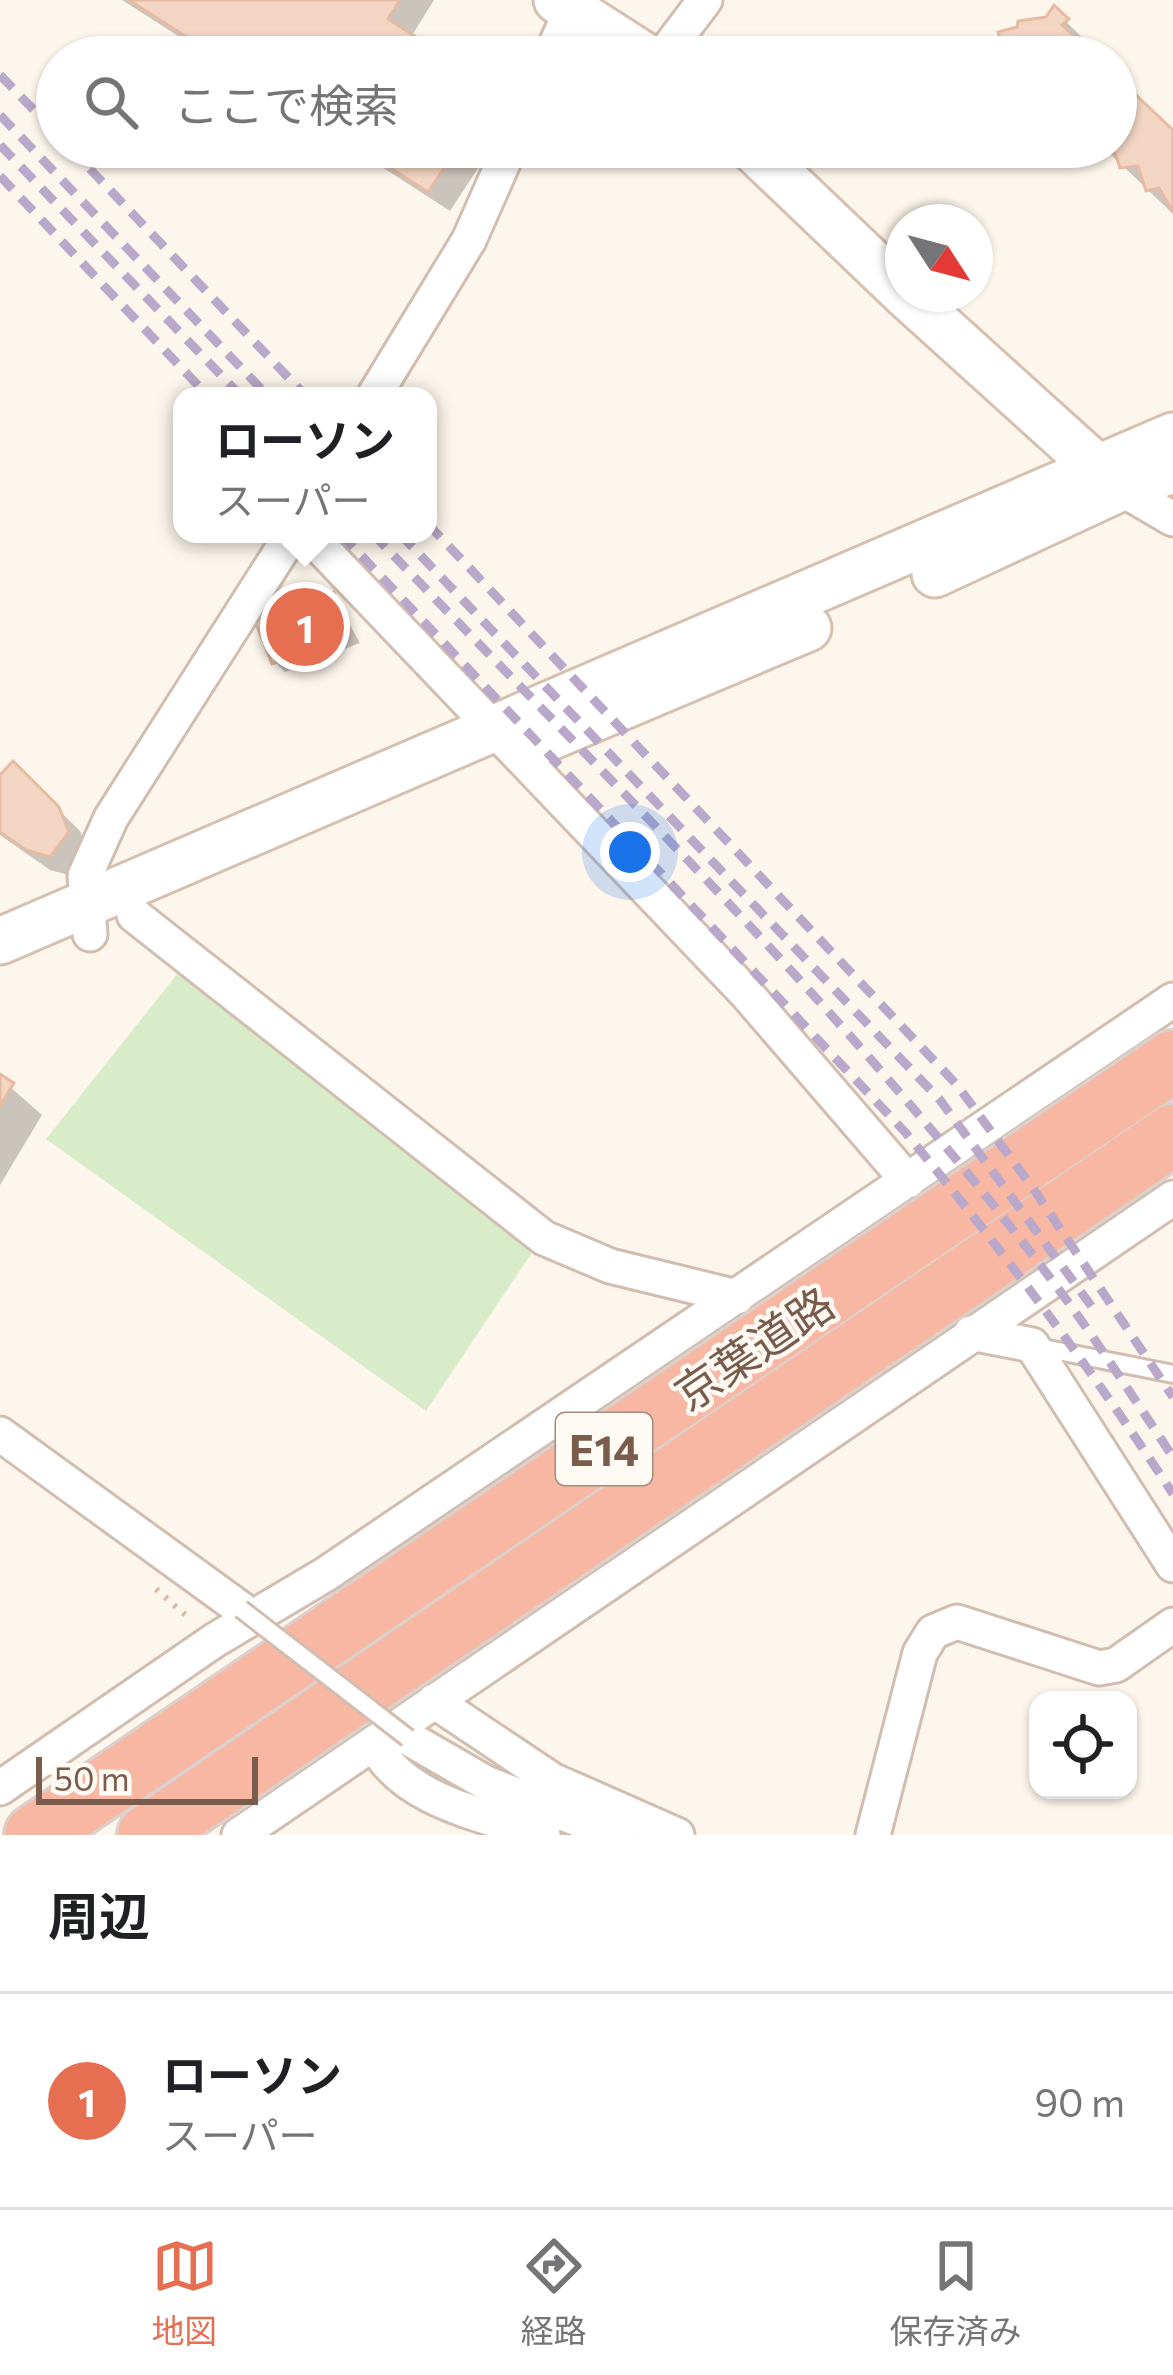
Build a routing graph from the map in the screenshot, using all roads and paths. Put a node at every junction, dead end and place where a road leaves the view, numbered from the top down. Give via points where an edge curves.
1 (705, 0) edge
2 (565, 5) edge
3 (556, 36) edge
4 (613, 36) edge
5 (678, 36) edge
6 (501, 168) edge
7 (773, 168) edge
8 (885, 275) edge
9 (925, 312) edge
10 (379, 387) edge
11 (1173, 436) edge
12 (1173, 470) edge
13 (1107, 476) junction
14 (1173, 519) edge
15 (286, 543) edge
16 (317, 543) edge
17 (504, 739) junction
18 (134, 915) junction
19 (87, 920) junction
20 (0, 941) edge
21 (0, 973) edge
22 (1173, 1000) edge
23 (1173, 1061) edge
24 (1173, 1135) edge
25 (908, 1180) junction
26 (1173, 1198) edge
27 (737, 1297) junction
28 (971, 1334) junction
29 (1032, 1345) junction
30 (1173, 1374) edge
31 (0, 1434) edge
32 (1173, 1565) edge
33 (241, 1609) joint
34 (1173, 1625) edge
35 (434, 1701) junction
36 (408, 1738) joint
37 (374, 1743) junction
38 (0, 1788) edge
39 (35, 1835) edge
40 (148, 1835) edge
41 (239, 1835) edge
42 (543, 1835) edge
43 (618, 1835) edge
44 (677, 1835) edge
45 (873, 1835) edge

1 - 5 street
2 - 3 street
2 - 4 street
6 - 10 street via 469,240
7 - 8 street
9 - 13 street
11 - 13 street
12 - 13 street
13 - 14 street
13 - 17 street via 1042,528
15 - 19 street via 111,818 85,876
16 - 17 street
17 - 18 street
17 - 19 street
17 - 25 street via 746,992
18 - 19 street
18 - 27 street via 544,1238 610,1266
19 - 20 street
19 - 21 street
22 - 25 street
23 - 39 highway, 京葉道路 / E14
24 - 40 highway, 京葉道路 / E14
25 - 27 street
26 - 28 street
27 - 38 street
28 - 29 street
28 - 35 street
29 - 30 lane
29 - 32 street
31 - 33 street
33 - 36 lane, bridge
34 - 45 street via 1099,1668 957,1622 933,1632 920,1653
35 - 37 street
35 - 44 street via 552,1780
36 - 43 street via 486,1783
37 - 41 street
37 - 42 street via 388,1771 415,1790

